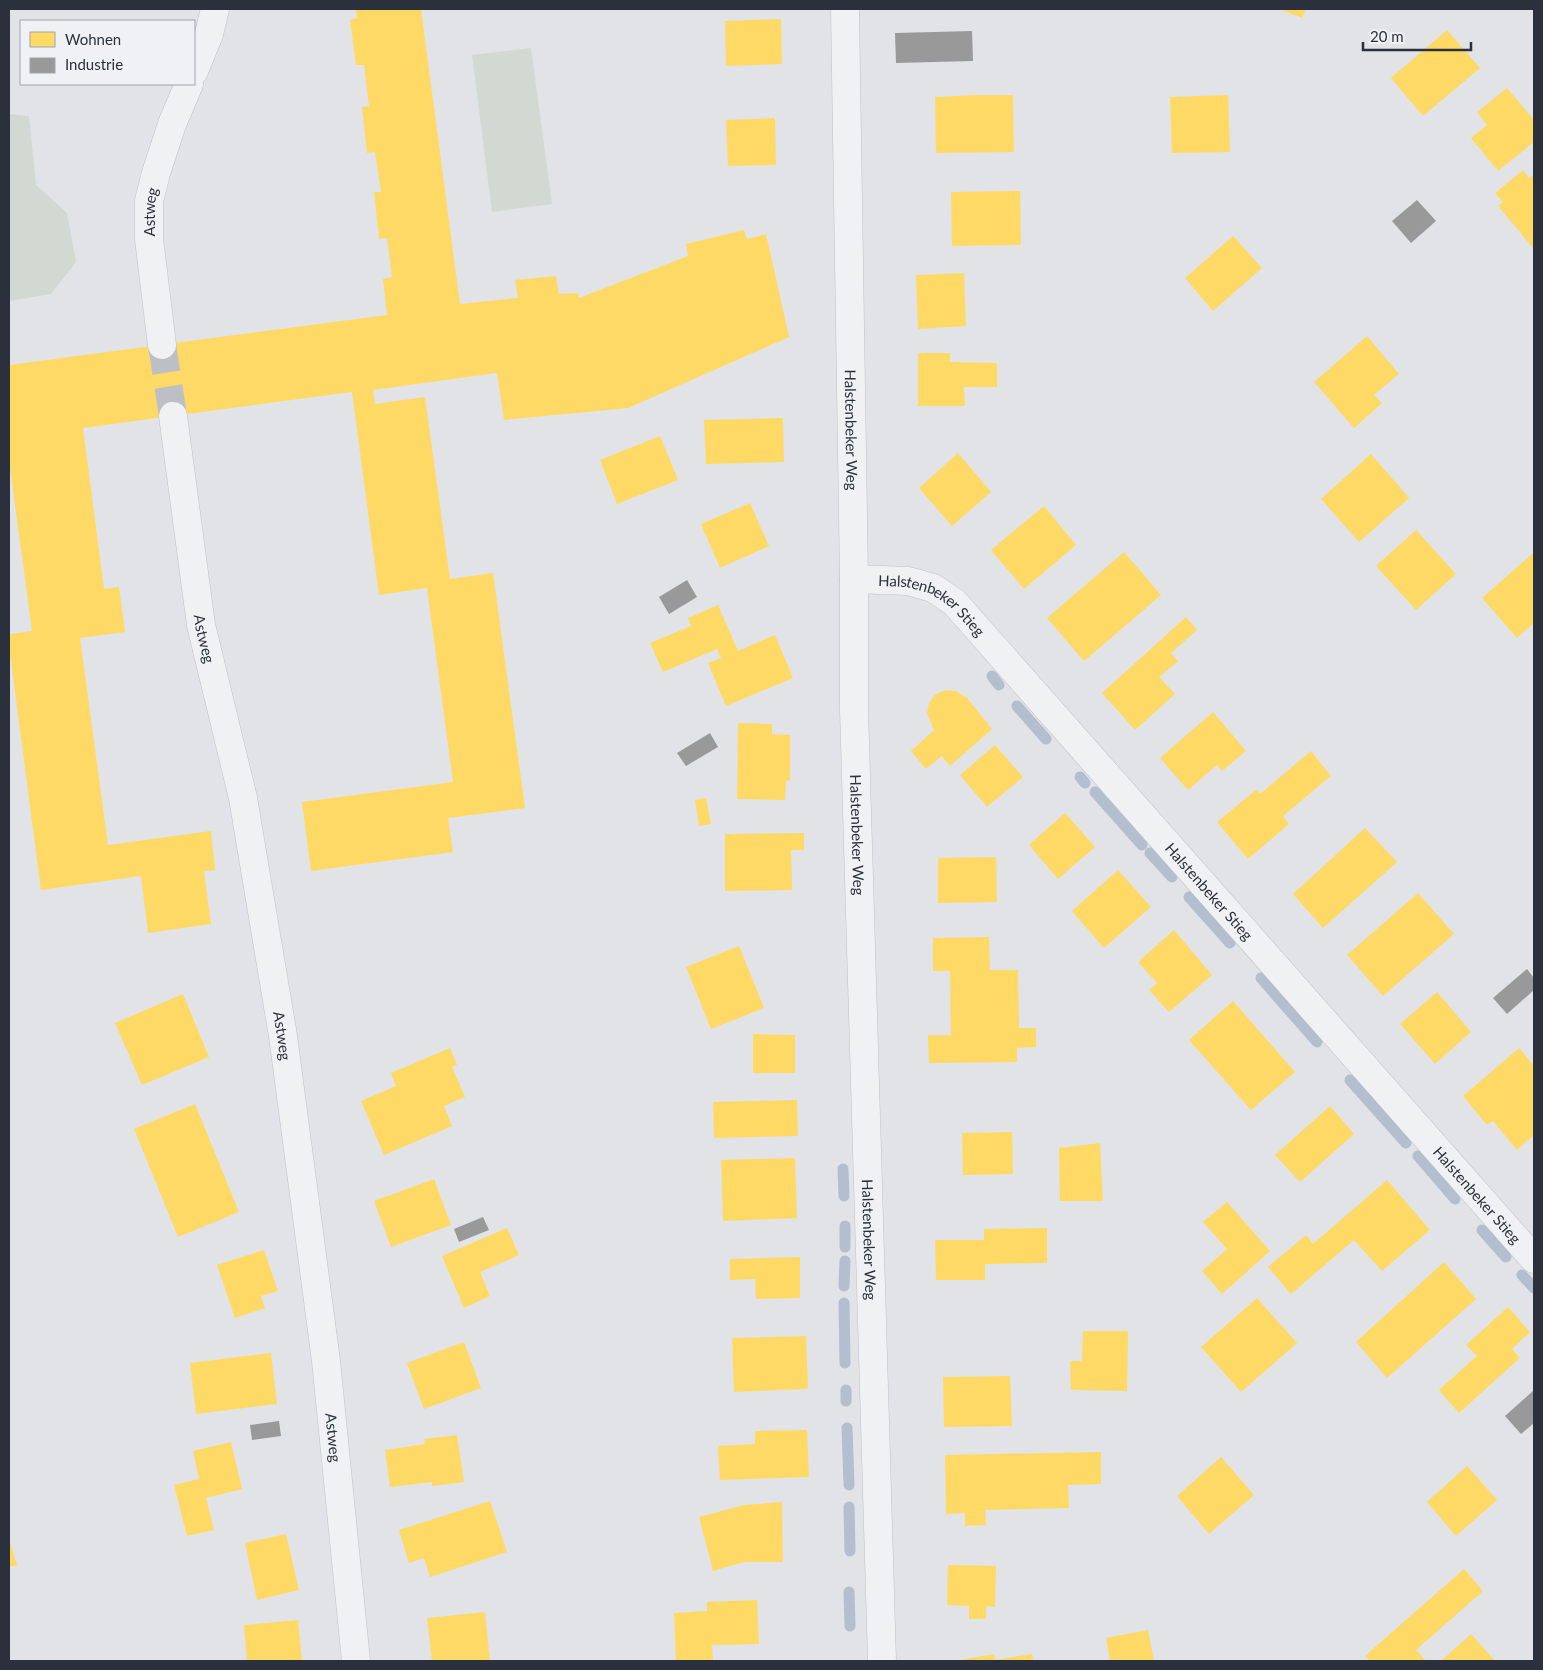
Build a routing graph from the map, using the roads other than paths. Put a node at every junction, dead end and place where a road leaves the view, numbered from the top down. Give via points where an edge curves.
1 (215, 9) edge
2 (845, 9) edge
3 (195, 69) edge
4 (189, 85) edge
5 (162, 345) tunnel mouth
6 (173, 416) tunnel mouth
7 (854, 579) junction
8 (1534, 1259) edge
9 (356, 1661) edge
10 (882, 1661) edge

1 - 3 street
2 - 7 street, Halstenbeker Weg
4 - 5 street, Astweg via 172,124 149,201 149,239
6 - 9 street, Astweg via 201,625 243,798 282,1036 325,1351
7 - 8 street, Halstenbeker Stieg via 908,582 933,588 954,602
7 - 10 street, Halstenbeker Weg via 854,709

